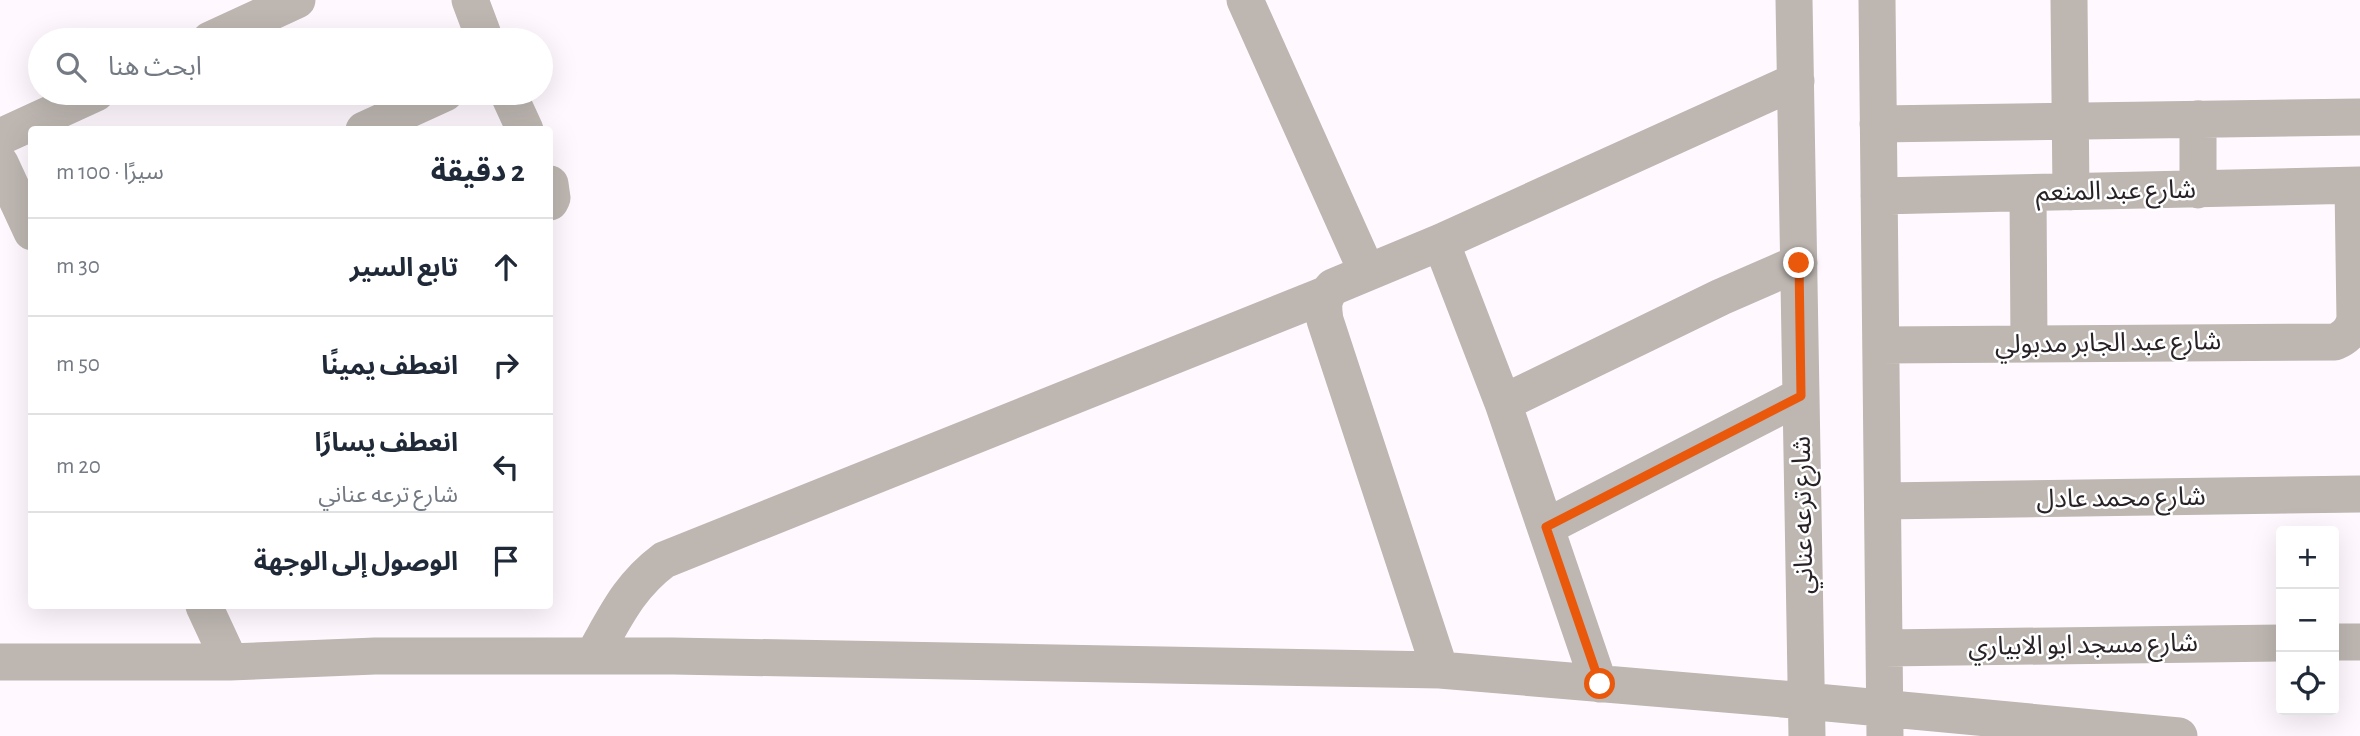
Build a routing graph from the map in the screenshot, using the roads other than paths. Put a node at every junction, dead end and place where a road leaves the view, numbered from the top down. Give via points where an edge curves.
1 (297, 0) edge
2 (470, 0) edge
3 (1245, 0) edge
4 (1794, 0) edge
5 (1877, 0) edge
6 (2069, 0) edge
7 (236, 28) edge
8 (480, 28) edge
9 (1796, 80) junction
10 (70, 105) edge
11 (418, 105) edge
12 (513, 105) edge
13 (2360, 117) edge
14 (2198, 120) junction
15 (2071, 121) junction
16 (1878, 124) junction
17 (373, 126) edge
18 (522, 126) edge
19 (0, 137) edge
20 (0, 163) edge
21 (2357, 186) edge
22 (2198, 190) junction
23 (2071, 192) junction
24 (2028, 193) junction
25 (1879, 196) junction
26 (28, 223) edge
27 (1441, 242) junction
28 (1799, 263) junction
29 (1367, 272) junction
30 (1325, 295) junction
31 (2029, 344) junction
32 (1881, 345) junction
33 (1801, 396) junction
34 (1503, 403) junction
35 (2360, 494) edge
36 (1883, 501) junction
37 (1546, 527) junction
38 (205, 609) edge
39 (2339, 642) edge
40 (2360, 642) edge
41 (2276, 643) edge
42 (1884, 648) junction
43 (593, 656) junction
44 (0, 662) edge
45 (230, 662) junction
46 (1440, 670) junction
47 (1600, 684) junction
48 (1807, 719) edge
49 (1885, 723) edge
50 (2179, 736) edge

1 - 7 street
2 - 8 street
3 - 29 street
4 - 9 street, شارع ترعه عناني
5 - 16 street
6 - 15 street
9 - 27 street
9 - 28 street, شارع ترعه عناني
10 - 19 street
11 - 17 street
12 - 18 street
13 - 14 street
14 - 15 street
14 - 22 street
15 - 16 street
15 - 23 street
16 - 25 street
20 - 26 street
21 - 22 street, شارع عبد المنعم
21 - 31 street, شارع عبد الجابر مدبولي via 2355,320 2352,330 2335,342
22 - 23 street, شارع عبد المنعم
23 - 24 street, شارع عبد المنعم
24 - 25 street, شارع عبد المنعم
24 - 31 street
25 - 32 street
27 - 29 street
27 - 34 street
28 - 33 street, شارع ترعه عناني
28 - 34 street
29 - 30 street
30 - 43 street via 664,560 630,592
30 - 46 street via 1325,320
31 - 32 street, شارع عبد الجابر مدبولي
32 - 36 street
33 - 37 street
33 - 48 street, شارع ترعه عناني
34 - 37 street
35 - 36 street, شارع محمد عادل
36 - 42 street
37 - 47 street
38 - 45 street
39 - 40 street
41 - 42 street, شارع مسجد ابو الابياري
42 - 49 street
43 - 45 street via 375,656
43 - 46 street
44 - 45 street
46 - 47 street
47 - 48 street
48 - 49 street
49 - 50 street

